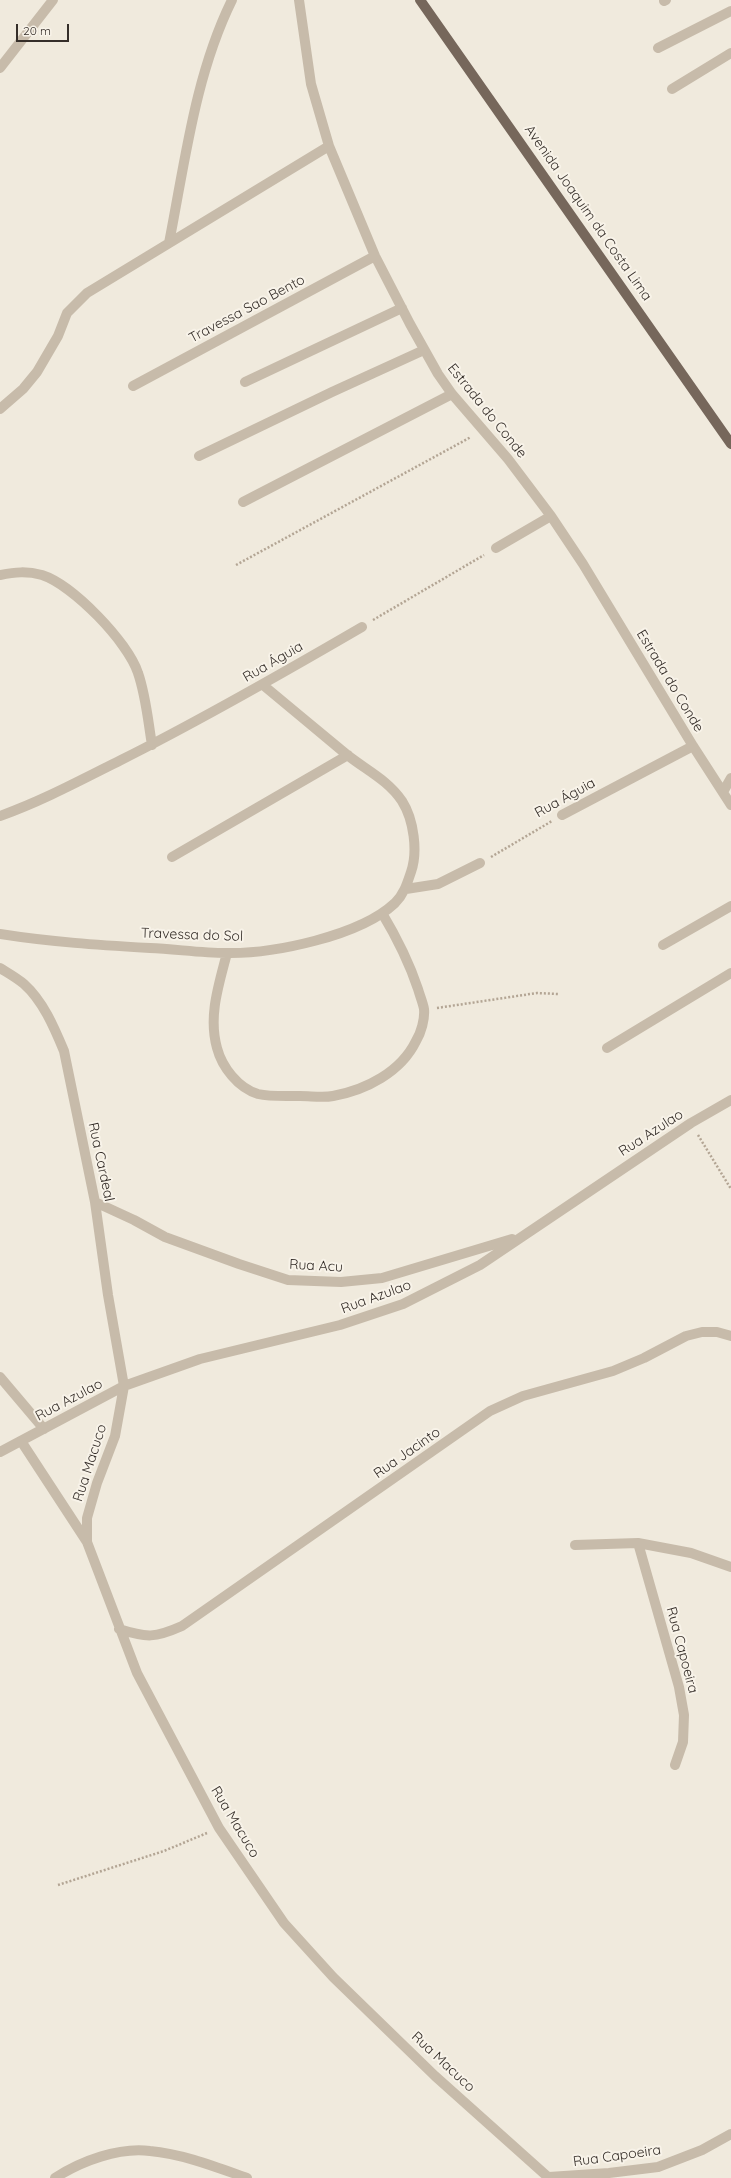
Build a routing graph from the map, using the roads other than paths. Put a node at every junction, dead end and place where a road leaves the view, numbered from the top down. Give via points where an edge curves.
1 (52, 0) edge
2 (232, 0) edge
3 (299, 0) edge
4 (420, 0) edge
5 (731, 11) edge
6 (658, 48) dead end
7 (731, 53) edge
8 (0, 68) edge
9 (672, 89) dead end
10 (329, 146) junction
11 (169, 243) junction
12 (376, 256) junction
13 (402, 308) junction
14 (424, 350) junction
15 (245, 382) dead end
16 (133, 386) dead end
17 (452, 394) junction
18 (0, 409) edge
19 (731, 444) edge
20 (199, 456) dead end
21 (243, 502) dead end
22 (551, 516) junction
23 (496, 548) road end
24 (0, 576) edge
25 (362, 626) road end
26 (263, 685) junction
27 (152, 745) junction
28 (693, 746) junction
29 (348, 755) junction
30 (731, 778) edge
31 (724, 792) junction
32 (731, 805) edge
33 (562, 815) road end
34 (0, 816) edge
35 (172, 857) dead end
36 (480, 863) road end
37 (406, 889) junction
38 (731, 906) edge
39 (382, 913) junction
40 (0, 934) edge
41 (663, 945) dead end
42 (227, 953) junction
43 (0, 968) edge
44 (731, 973) edge
45 (607, 1048) dead end
46 (731, 1100) edge
47 (95, 1202) junction
48 (521, 1236) junction
49 (731, 1336) edge
50 (0, 1377) edge
51 (124, 1386) junction
52 (44, 1429) junction
53 (21, 1441) junction
54 (0, 1452) edge
55 (87, 1542) junction
56 (638, 1543) junction
57 (575, 1545) dead end
58 (731, 1567) edge
59 (120, 1629) junction
60 (675, 1765) dead end
61 (731, 2134) edge
62 (549, 2177) edge
63 (55, 2178) edge
64 (247, 2178) edge

1 - 8 street
2 - 11 street via 221,23 195,109
3 - 10 street, Estrada do Conde via 311,84
4 - 19 main road, Avenida Joaquim da Costa Lima
5 - 6 street
7 - 9 street
10 - 11 street
10 - 12 street, Estrada do Conde
11 - 18 street via 87,293 67,313 58,336 37,372 23,389
12 - 13 street, Estrada do Conde
12 - 16 street, Travessa Sao Bento
13 - 14 street, Estrada do Conde
13 - 15 street
14 - 17 street, Estrada do Conde
14 - 20 street
17 - 21 street
17 - 22 street, Estrada do Conde via 484,430
22 - 23 street
22 - 28 street, Estrada do Conde
24 - 27 street via 19,571 42,576 61,585 110,630 128,652 138,672
25 - 26 street, Rua Águia
26 - 27 street, Rua Águia
26 - 29 street, Travessa do Sol
27 - 34 street, Rua Águia via 64,789
28 - 31 street, Estrada do Conde
28 - 33 street, Rua Águia
29 - 35 street
29 - 37 street, Travessa do Sol via 376,774 393,789 403,803 412,828 415,861
30 - 31 street
31 - 32 street, Estrada do Conde
36 - 37 street via 438,884
37 - 39 street, Travessa do Sol
38 - 41 street
39 - 42 street, Travessa do Sol via 347,930 305,944
39 - 42 street via 399,942 412,973 424,1010 421,1033 411,1051 390,1073 362,1088 332,1096 258,1094 240,1084 226,1068 217,1048 214,1028 216,995
40 - 42 street, Travessa do Sol via 46,942
43 - 47 street, Rua Cardeal via 23,983 40,1002 64,1051
44 - 45 street
46 - 48 street, Rua Azulao via 691,1123
47 - 48 street, Rua Acu via 165,1237 288,1280 341,1282 382,1278
47 - 51 street, Rua Cardeal
48 - 51 street, Rua Azulao via 480,1265 403,1304 340,1325 200,1359
49 - 59 street, Rua Jacinto via 717,1332 702,1332 686,1336 613,1371 523,1396 490,1411 182,1626 166,1634 144,1637
50 - 52 street
51 - 52 street, Rua Azulao
51 - 55 street, Rua Macuco via 115,1436 97,1482 87,1518
52 - 53 street, Rua Azulao
53 - 54 street, Rua Azulao
53 - 55 street
55 - 59 street, Rua Macuco
56 - 57 street
56 - 58 street via 691,1553
56 - 60 street, Rua Capoeira via 679,1687 684,1715 683,1742
59 - 62 street, Rua Macuco via 137,1673 219,1828 284,1923 333,1977 435,2076
61 - 62 street, Rua Capoeira via 702,2150 658,2167
63 - 64 street via 65,2171 99,2158 150,2150 196,2160

